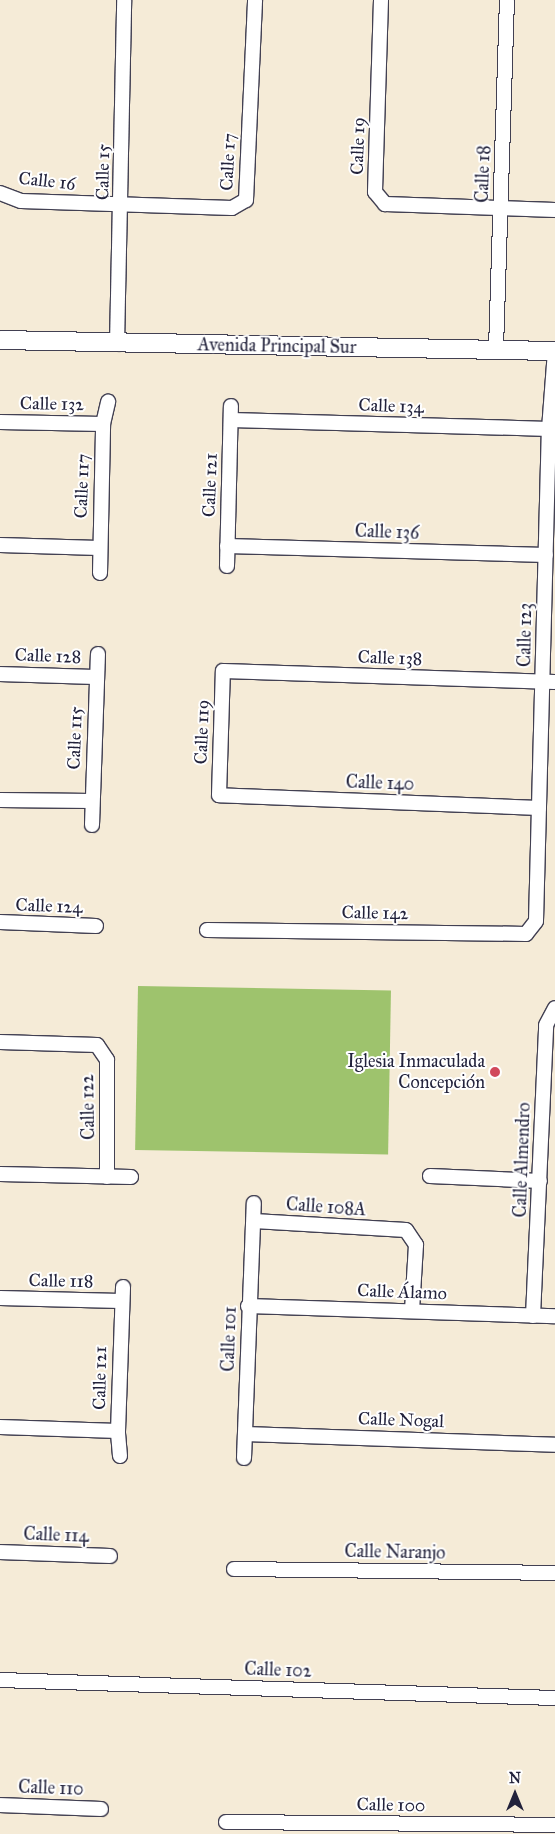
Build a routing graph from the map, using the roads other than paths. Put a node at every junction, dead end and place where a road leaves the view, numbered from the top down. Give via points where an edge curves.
1 (124, 0) edge
2 (255, 0) edge
3 (381, 0) edge
4 (507, 0) edge
5 (0, 193) edge
6 (121, 205) junction
7 (500, 208) junction
8 (555, 210) edge
9 (0, 340) edge
10 (117, 344) junction
11 (496, 349) junction
12 (555, 351) edge
13 (108, 402) dead end
14 (231, 412) joint
15 (0, 422) edge
16 (103, 424) junction
17 (550, 429) junction
18 (0, 545) edge
19 (227, 546) junction
20 (99, 548) junction
21 (546, 555) junction
22 (226, 566) dead end
23 (100, 573) dead end
24 (98, 654) dead end
25 (223, 671) joint
26 (0, 674) edge
27 (96, 677) junction
28 (549, 682) edge
29 (219, 795) joint
30 (0, 800) edge
31 (92, 801) junction
32 (540, 808) junction
33 (92, 825) dead end
34 (536, 921) joint
35 (0, 922) edge
36 (96, 926) dead end
37 (207, 930) dead end
38 (555, 1008) edge
39 (0, 1042) edge
40 (0, 1174) edge
41 (430, 1176) dead end
42 (107, 1177) junction
43 (131, 1177) dead end
44 (540, 1180) junction
45 (254, 1203) dead end
46 (254, 1221) junction
47 (122, 1294) joint
48 (0, 1298) edge
49 (248, 1306) junction
50 (412, 1311) junction
51 (533, 1316) junction
52 (555, 1316) edge
53 (0, 1427) edge
54 (118, 1431) junction
55 (245, 1434) junction
56 (555, 1445) edge
57 (120, 1456) dead end
58 (244, 1458) dead end
59 (0, 1552) edge
60 (110, 1556) dead end
61 (234, 1569) dead end
62 (555, 1573) edge
63 (0, 1680) edge
64 (555, 1698) edge
65 (0, 1805) edge
66 (101, 1809) dead end
67 (226, 1822) dead end
68 (555, 1826) edge

1 - 6 street, Calle 15
2 - 6 street, Calle 17 via 246,200 232,208
3 - 7 street, Calle 19 via 375,192 385,204
4 - 7 street, Calle 18
5 - 6 street, Calle 16 via 21,201
6 - 10 street, Calle 15
7 - 8 street, Calle 19
7 - 11 street, Calle 18
9 - 10 street, Avenida Principal Sur
10 - 11 street, Avenida Principal Sur
11 - 12 street, Avenida Principal Sur
12 - 17 street, Calle 123
13 - 16 street, Calle 117
14 - 17 street, Calle 134
14 - 19 street, Calle 121
15 - 16 street, Calle 132
16 - 20 street, Calle 117
17 - 21 street, Calle 123
18 - 20 street
19 - 21 street, Calle 136
19 - 22 street, Calle 121
20 - 23 street, Calle 117
21 - 28 street, Calle 123
24 - 27 street, Calle 115
25 - 28 street, Calle 138
25 - 29 street, Calle 119
26 - 27 street, Calle 128
27 - 31 street, Calle 115
28 - 32 street, Calle 123
29 - 32 street, Calle 140
30 - 31 street
31 - 33 street, Calle 115
32 - 34 street, Calle 123
34 - 37 street, Calle 142 via 526,934
35 - 36 street, Calle 124
38 - 44 street, Calle Almendro via 546,1025
39 - 42 street, Calle 122 via 97,1045 107,1060
40 - 42 street
41 - 44 street
42 - 43 street
44 - 51 street, Calle Almendro
45 - 46 street
46 - 49 street, Calle 101
46 - 50 street, Calle 108A via 406,1230 416,1245
47 - 48 street, Calle 118
47 - 54 street, Calle 121
49 - 50 street, Calle Álamo
49 - 55 street, Calle 101
50 - 51 street, Calle Álamo
51 - 52 street, Calle Álamo
53 - 54 street
54 - 57 street, Calle 121
55 - 56 street, Calle Nogal
55 - 58 street, Calle 101
59 - 60 street, Calle 114
61 - 62 street, Calle Naranjo
63 - 64 street, Calle 102
65 - 66 street, Calle 110
67 - 68 street, Calle 100

